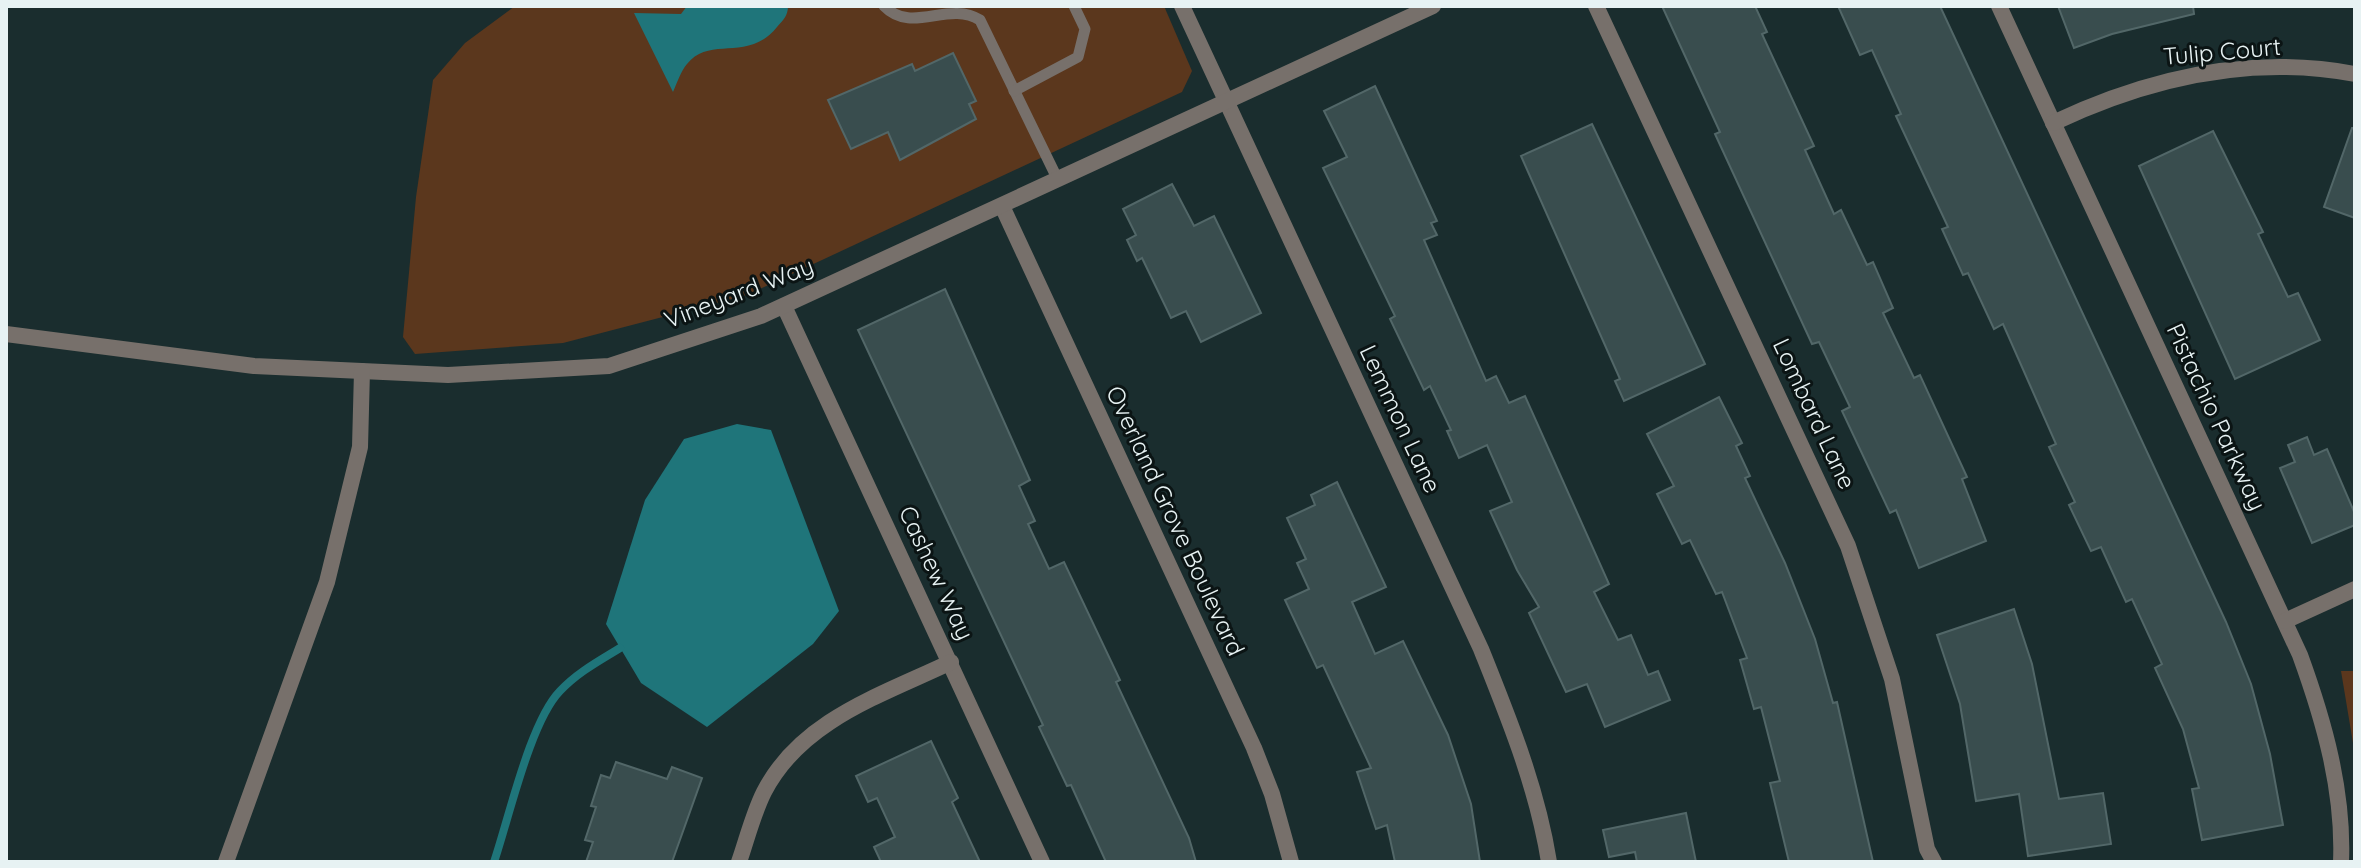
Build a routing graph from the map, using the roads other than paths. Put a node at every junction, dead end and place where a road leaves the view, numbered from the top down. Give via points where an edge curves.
1 (884, 6) edge
2 (1074, 6) edge
3 (1182, 6) edge
4 (1433, 6) edge
5 (1596, 6) edge
6 (1999, 6) edge
7 (2355, 74) edge
8 (1014, 91) junction
9 (1225, 103) junction
10 (2053, 123) junction
11 (1058, 180) junction
12 (1002, 206) junction
13 (784, 306) junction
14 (6, 334) edge
15 (362, 371) junction
16 (2355, 589) edge
17 (2285, 621) junction
18 (951, 662) junction
19 (226, 862) edge
20 (739, 862) edge
21 (1042, 862) edge
22 (1291, 862) edge
23 (1549, 862) edge
24 (1934, 862) edge
25 (2341, 862) edge

1 - 8 lane via 905,17 954,7 969,10 980,20
2 - 8 lane via 1085,29 1078,57
3 - 9 street, Lemmon Lane
4 - 9 street, Vineyard Way
5 - 24 street, Lombard Lane via 1853,561 1892,679
6 - 10 street, Pistachio Parkway
7 - 10 street, Tulip Court via 2302,69 2199,73 2123,92
8 - 11 lane
9 - 11 street, Vineyard Way
9 - 23 street, Lemmon Lane via 1481,649 1518,739
10 - 17 street, Pistachio Parkway
11 - 12 street, Vineyard Way
12 - 13 street, Vineyard Way
12 - 22 street, Overland Grove Boulevard via 1254,748
13 - 15 street, Vineyard Way via 609,366 448,375
13 - 18 street, Cashew Way
14 - 15 street, Vineyard Way via 254,366
15 - 19 street via 360,447 327,582
16 - 17 street
17 - 25 street, Pistachio Parkway via 2328,741
18 - 20 street via 843,713 809,735 784,760 763,794
18 - 21 street, Cashew Way

